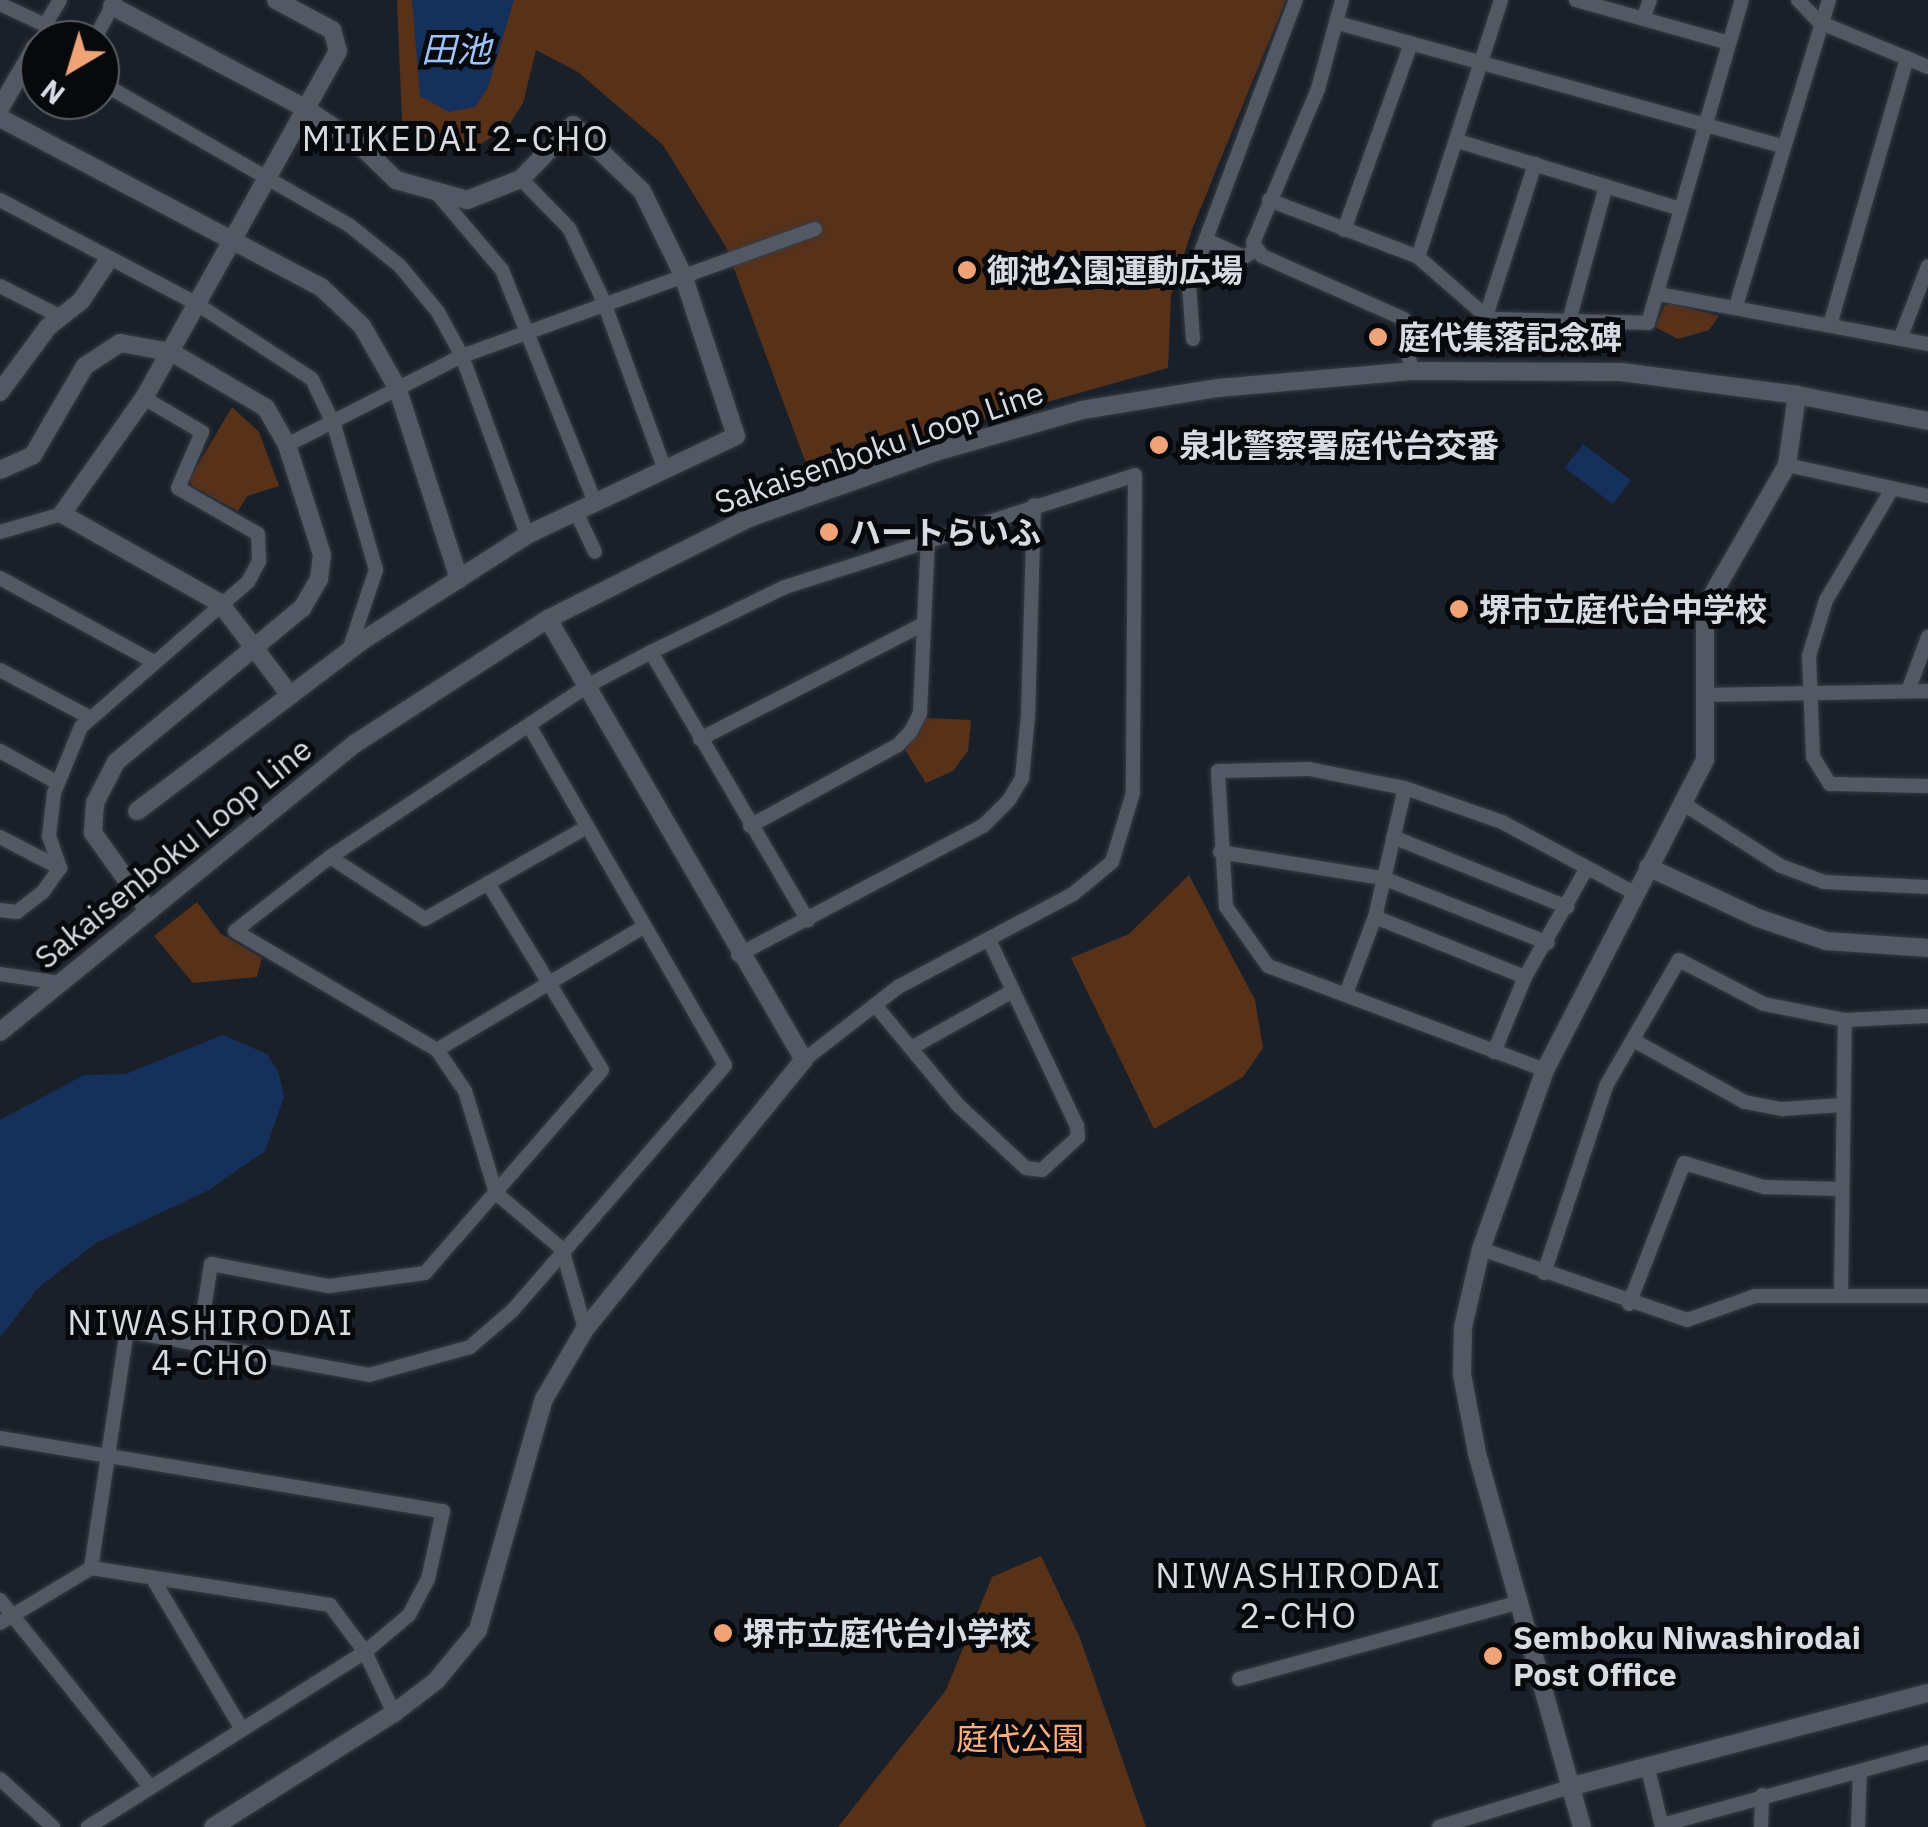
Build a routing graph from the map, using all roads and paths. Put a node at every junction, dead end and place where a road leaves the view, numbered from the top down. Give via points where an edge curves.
1 (60, 0) edge
2 (276, 0) edge
3 (1296, 0) edge
4 (1342, 0) edge
5 (1502, 0) edge
6 (1576, 0) edge
7 (1650, 0) edge
8 (1742, 0) edge
9 (1798, 0) edge
10 (1829, 0) edge
11 (114, 3) edge
12 (0, 4) edge
13 (1643, 19) junction
14 (1820, 22) junction
15 (1338, 23) junction
16 (1729, 43) junction
17 (1411, 44) junction
18 (1907, 58) junction
19 (1483, 64) junction
20 (1928, 67) edge
21 (20, 74) edge
22 (120, 93) edge
23 (0, 108) edge
24 (306, 108) junction
25 (0, 118) edge
26 (1703, 126) junction
27 (1458, 140) junction
28 (1783, 146) junction
29 (1535, 164) junction
30 (266, 177) junction
31 (522, 179) junction
32 (1606, 186) junction
33 (435, 191) junction
34 (0, 200) edge
35 (1269, 200) junction
36 (1680, 209) junction
37 (814, 229) dead end
38 (1344, 230) junction
39 (230, 240) junction
40 (1206, 240) junction
41 (1255, 250) junction
42 (1418, 258) junction
43 (108, 259) junction
44 (1928, 266) edge
45 (682, 276) junction
46 (0, 286) edge
47 (1658, 294) junction
48 (603, 300) junction
49 (197, 304) junction
50 (1736, 306) junction
51 (1486, 316) junction
52 (61, 317) junction
53 (1569, 320) junction
54 (1830, 324) junction
55 (530, 329) junction
56 (1900, 338) junction
57 (1192, 340) dead end
58 (1928, 344) edge
59 (171, 352) junction
60 (462, 356) junction
61 (1411, 371) junction
62 (397, 387) junction
63 (0, 392) edge
64 (1796, 395) junction
65 (144, 398) junction
66 (1928, 422) edge
67 (334, 425) junction
68 (287, 445) junction
69 (1786, 466) junction
70 (664, 468) junction
71 (0, 470) edge
72 (1892, 489) junction
73 (1928, 496) edge
74 (596, 502) junction
75 (1034, 505) junction
76 (576, 512) junction
77 (62, 514) junction
78 (0, 532) edge
79 (528, 535) junction
80 (928, 536) junction
81 (595, 552) dead end
82 (0, 578) edge
83 (458, 579) junction
84 (220, 603) junction
85 (548, 618) junction
86 (924, 624) junction
87 (1928, 637) edge
88 (253, 648) junction
89 (349, 651) junction
90 (651, 652) junction
91 (152, 661) junction
92 (0, 670) edge
93 (587, 686) junction
94 (1908, 691) junction
95 (1928, 691) edge
96 (1810, 692) junction
97 (290, 695) junction
98 (1707, 695) junction
99 (89, 717) junction
100 (529, 725) junction
101 (700, 739) junction
102 (0, 751) edge
103 (58, 783) junction
104 (1928, 786) edge
105 (1405, 788) junction
106 (1682, 804) junction
107 (137, 811) dead end
108 (750, 826) junction
109 (585, 828) junction
110 (0, 837) edge
111 (1393, 837) junction
112 (1220, 852) junction
113 (330, 857) junction
114 (1648, 867) junction
115 (60, 868) junction
116 (1587, 868) junction
117 (1382, 878) junction
118 (488, 882) junction
119 (1928, 887) edge
120 (1636, 894) junction
121 (1567, 908) junction
122 (0, 910) edge
123 (149, 911) junction
124 (1375, 917) junction
125 (808, 921) junction
126 (642, 928) junction
127 (990, 940) junction
128 (1548, 943) junction
129 (1928, 948) edge
130 (738, 955) junction
131 (0, 974) edge
132 (1525, 977) junction
133 (61, 982) junction
134 (548, 984) junction
135 (1013, 991) junction
136 (1346, 994) junction
137 (875, 1006) junction
138 (1928, 1016) edge
139 (1846, 1020) junction
140 (0, 1032) edge
141 (1633, 1040) junction
142 (910, 1048) junction
143 (437, 1050) junction
144 (1494, 1052) junction
145 (804, 1060) junction
146 (1545, 1070) junction
147 (1843, 1104) junction
148 (1840, 1190) junction
149 (496, 1193) junction
150 (562, 1248) junction
151 (1481, 1249) junction
152 (1544, 1272) junction
153 (1841, 1295) junction
154 (1928, 1296) edge
155 (1628, 1304) junction
156 (585, 1329) junction
157 (198, 1346) junction
158 (0, 1438) edge
159 (104, 1459) junction
160 (91, 1568) junction
161 (152, 1579) junction
162 (0, 1600) edge
163 (1521, 1602) junction
164 (14, 1613) junction
165 (0, 1622) edge
166 (364, 1652) junction
167 (1239, 1678) dead end
168 (1928, 1693) edge
169 (394, 1712) junction
170 (241, 1728) junction
171 (1928, 1752) edge
172 (1648, 1768) junction
173 (1860, 1772) junction
174 (0, 1779) edge
175 (148, 1784) junction
176 (1574, 1786) junction
177 (1762, 1796) junction
178 (1662, 1826) edge
179 (53, 1827) edge
180 (88, 1827) edge
181 (213, 1827) edge
182 (1439, 1827) edge
183 (1582, 1827) edge
184 (1761, 1827) edge
185 (1858, 1827) edge

1 - 12 street via 45,25
2 - 24 street via 332,30 338,51
3 - 40 street
4 - 15 street
5 - 19 street
6 - 13 street
7 - 13 street
8 - 16 street
9 - 14 street
10 - 14 street
11 - 24 street
13 - 16 street
14 - 18 street
14 - 28 street
15 - 17 street
15 - 35 street via 1318,89
16 - 26 street
17 - 19 street
17 - 38 street
18 - 20 street
18 - 54 street
19 - 26 street
19 - 27 street
21 - 23 street
22 - 30 street
24 - 30 street
24 - 33 street via 396,180
25 - 39 street
26 - 28 street
26 - 36 street
27 - 29 street
27 - 42 street
28 - 50 street
29 - 32 street
29 - 51 street
30 - 39 street
30 - 60 street via 349,225 400,266 438,312
31 - 33 street via 467,200
31 - 45 street via 573,125 642,192
31 - 48 street via 568,228
32 - 36 street
32 - 53 street
33 - 55 street via 502,270
34 - 43 street
35 - 38 street
35 - 41 street
36 - 47 street
37 - 45 street
38 - 42 street
39 - 49 street
39 - 62 street via 320,287 362,326
40 - 41 street via 1244,256
40 - 57 street via 1189,284
41 - 61 street via 1404,319
42 - 51 street
43 - 49 street
43 - 52 street via 82,301
44 - 56 street
45 - 48 street
45 - 70 street via 736,436
46 - 52 street
47 - 50 street
47 - 53 street via 1648,323
48 - 55 street
48 - 70 street
49 - 59 street
49 - 67 street via 296,364 312,380
50 - 54 street
51 - 53 street
52 - 63 street
54 - 56 street
55 - 60 street
55 - 74 street
56 - 58 street
59 - 65 street
59 - 68 street via 266,408
59 - 71 street via 120,343 85,366 33,455
60 - 62 street
60 - 79 street
61 - 64 street, Sakaisenboku Loop Line via 1621,372
61 - 85 street, Sakaisenboku Loop Line via 1218,388 1082,410 935,452 749,518
62 - 67 street
62 - 83 street
64 - 66 street, Sakaisenboku Loop Line
64 - 69 street
65 - 77 street
65 - 84 street via 205,437 178,488 252,530 262,543 254,573
67 - 68 street
67 - 89 street via 376,570
68 - 88 street via 322,556 319,580 302,608
69 - 72 street
69 - 98 street via 1714,592 1705,624
70 - 74 street
72 - 73 street
72 - 96 street via 1826,600 1809,656
74 - 76 street
75 - 80 street
75 - 125 street via 1022,778 983,826
75 - 127 street via 1135,475 1133,792 1112,862 1073,894
76 - 79 street
76 - 81 street
77 - 78 street
77 - 84 street
79 - 83 street
80 - 86 street
80 - 90 street via 785,587
82 - 91 street
83 - 89 street
84 - 88 street
84 - 91 street
85 - 93 street
85 - 123 street, Sakaisenboku Loop Line via 356,743
86 - 101 street
86 - 108 street via 920,713 911,731 898,746
87 - 94 street
88 - 97 street
88 - 123 street via 116,762 94,803 93,833
89 - 97 street
90 - 93 street
90 - 101 street
91 - 99 street
92 - 99 street
93 - 100 street
93 - 130 street
94 - 95 street
94 - 96 street
96 - 98 street
96 - 104 street via 1813,757 1830,784
97 - 107 street
98 - 106 street via 1705,760
99 - 103 street
100 - 109 street
100 - 113 street
101 - 108 street
102 - 103 street
103 - 115 street via 49,836
105 - 111 street
105 - 112 street via 1309,769 1218,770
105 - 116 street via 1502,822
106 - 114 street
106 - 119 street via 1781,866 1824,882
108 - 125 street
109 - 118 street
109 - 126 street
110 - 115 street
111 - 117 street
111 - 121 street
112 - 117 street
112 - 136 street via 1226,907 1268,966
113 - 118 street via 426,919
113 - 143 street via 235,931
114 - 120 street
114 - 129 street via 1826,941
115 - 122 street via 16,912
116 - 120 street
116 - 121 street
117 - 124 street
117 - 128 street
118 - 134 street
120 - 146 street
121 - 128 street
123 - 133 street, Sakaisenboku Loop Line
124 - 132 street
124 - 136 street
125 - 130 street
126 - 134 street
126 - 150 street via 726,1065
127 - 135 street
127 - 137 street
128 - 132 street
130 - 145 street
131 - 133 street
132 - 144 street
133 - 140 street, Sakaisenboku Loop Line
134 - 143 street
134 - 149 street via 602,1070
135 - 142 street
135 - 142 street via 1077,1126 1078,1137 1042,1170 1026,1168 959,1106
136 - 144 street
137 - 142 street
137 - 145 street
138 - 139 street
139 - 141 street via 1764,1004 1680,960
139 - 147 street
141 - 147 street via 1745,1102 1782,1109
141 - 152 street via 1608,1084
143 - 149 street via 464,1090
144 - 146 street
145 - 156 street
146 - 151 street
147 - 148 street
148 - 153 street
148 - 155 street via 1764,1187 1684,1163
149 - 150 street
149 - 157 street via 425,1273 407,1280 329,1286 211,1264
150 - 156 street
150 - 157 street via 514,1310 470,1347 426,1361 370,1375
151 - 152 street
151 - 163 street via 1463,1327 1462,1374 1477,1453
152 - 155 street
153 - 154 street
153 - 155 street via 1754,1296 1686,1320
156 - 169 street via 544,1399 478,1630 436,1681
157 - 159 street via 127,1331
158 - 159 street
159 - 160 street
159 - 166 street via 443,1511 428,1579 409,1616
160 - 161 street
160 - 164 street
161 - 166 street via 330,1605
161 - 170 street
162 - 164 street
163 - 167 street
163 - 176 street
164 - 165 street
164 - 175 street
166 - 169 street
166 - 170 street
168 - 172 street
169 - 181 street
170 - 175 street
171 - 173 street
172 - 176 street
172 - 178 street
173 - 177 street
173 - 185 street
174 - 179 street
175 - 180 street
176 - 182 street
176 - 183 street
177 - 178 street
177 - 184 street

